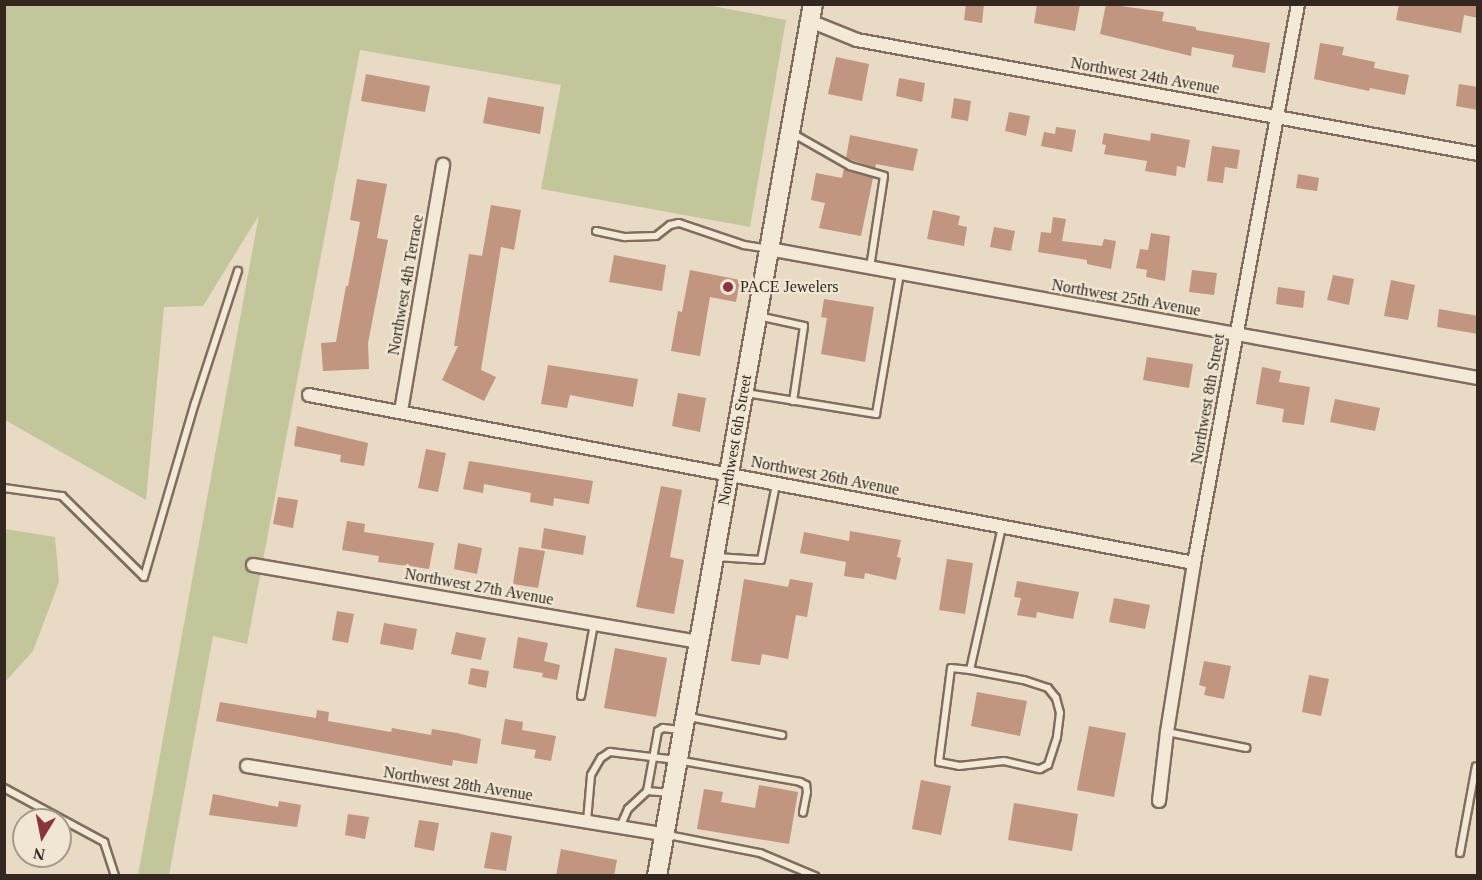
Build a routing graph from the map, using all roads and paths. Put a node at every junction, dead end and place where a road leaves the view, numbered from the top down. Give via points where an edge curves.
1 (1298, 4) edge
2 (811, 13) edge
3 (1275, 117) junction
4 (790, 132) junction
5 (1478, 154) edge
6 (442, 165) dead end
7 (596, 231) dead end
8 (769, 249) junction
9 (870, 267) junction
10 (238, 271) dead end
11 (900, 273) junction
12 (757, 316) junction
13 (1237, 335) junction
14 (1478, 378) edge
15 (743, 393) junction
16 (309, 394) dead end
17 (793, 401) junction
18 (401, 411) junction
19 (728, 474) junction
20 (776, 483) junction
21 (4, 488) edge
22 (1002, 526) junction
23 (714, 557) junction
24 (1194, 563) junction
25 (253, 565) dead end
26 (594, 624) junction
27 (699, 642) junction
28 (970, 670) junction
29 (581, 696) dead end
30 (684, 724) junction
31 (1167, 732) junction
32 (782, 735) dead end
33 (1246, 748) dead end
34 (653, 756) junction
35 (678, 760) junction
36 (247, 766) dead end
37 (1476, 766) dead end
38 (4, 789) edge
39 (647, 791) junction
40 (672, 794) junction
41 (1159, 801) dead end
42 (803, 813) dead end
43 (587, 822) junction
44 (620, 827) junction
45 (664, 834) junction
46 (1460, 853) dead end
47 (116, 876) edge
48 (657, 876) edge
49 (815, 876) edge

1 - 3 street, Northwest 8th Street
2 - 3 street, Northwest 24th Avenue via 857,40
2 - 4 main road, Northwest 6th Street
3 - 5 street, Northwest 24th Avenue
3 - 13 street, Northwest 8th Street
4 - 8 main road, Northwest 6th Street
4 - 9 lane via 850,166 884,176
6 - 18 street, Northwest 4th Terrace
7 - 8 lane via 625,237 656,236 679,223 744,245
8 - 9 street, Northwest 25th Avenue
8 - 12 main road, Northwest 6th Street
9 - 11 street, Northwest 25th Avenue
10 - 21 lane via 144,578 62,496
11 - 13 street, Northwest 25th Avenue
11 - 17 lane via 876,414
12 - 15 main road, Northwest 6th Street
12 - 17 lane via 804,326
13 - 14 street, Northwest 25th Avenue
13 - 24 street, Northwest 8th Street
15 - 17 lane
15 - 19 main road, Northwest 6th Street
16 - 18 street, Northwest 26th Avenue
18 - 19 street, Northwest 26th Avenue
19 - 20 street, Northwest 26th Avenue
19 - 23 main road, Northwest 6th Street
20 - 22 street, Northwest 26th Avenue
20 - 23 lane via 761,560
22 - 24 street, Northwest 26th Avenue
22 - 28 lane
23 - 27 main road, Northwest 6th Street
24 - 31 street, Northwest 8th Street
25 - 26 street, Northwest 27th Avenue
26 - 27 street, Northwest 27th Avenue
26 - 29 lane
27 - 30 main road, Northwest 6th Street
28 - 28 lane via 1048,688 1060,713 1048,765 1040,769 1004,762 959,766 939,762 951,668
30 - 32 lane
30 - 34 lane via 658,731
30 - 35 main road, Northwest 6th Street
31 - 33 lane
31 - 41 street, Northwest 8th Street
34 - 35 lane
34 - 39 lane
34 - 43 lane via 610,752 601,758 591,776
35 - 40 main road, Northwest 6th Street
35 - 42 lane via 800,782 806,785 807,792
36 - 43 street, Northwest 28th Avenue
37 - 46 lane
38 - 47 lane via 104,842
39 - 40 lane
39 - 44 lane via 628,809
40 - 45 main road, Northwest 6th Street
43 - 44 street, Northwest 28th Avenue
44 - 45 street, Northwest 28th Avenue
45 - 48 main road, Northwest 6th Street
45 - 49 lane via 760,853

